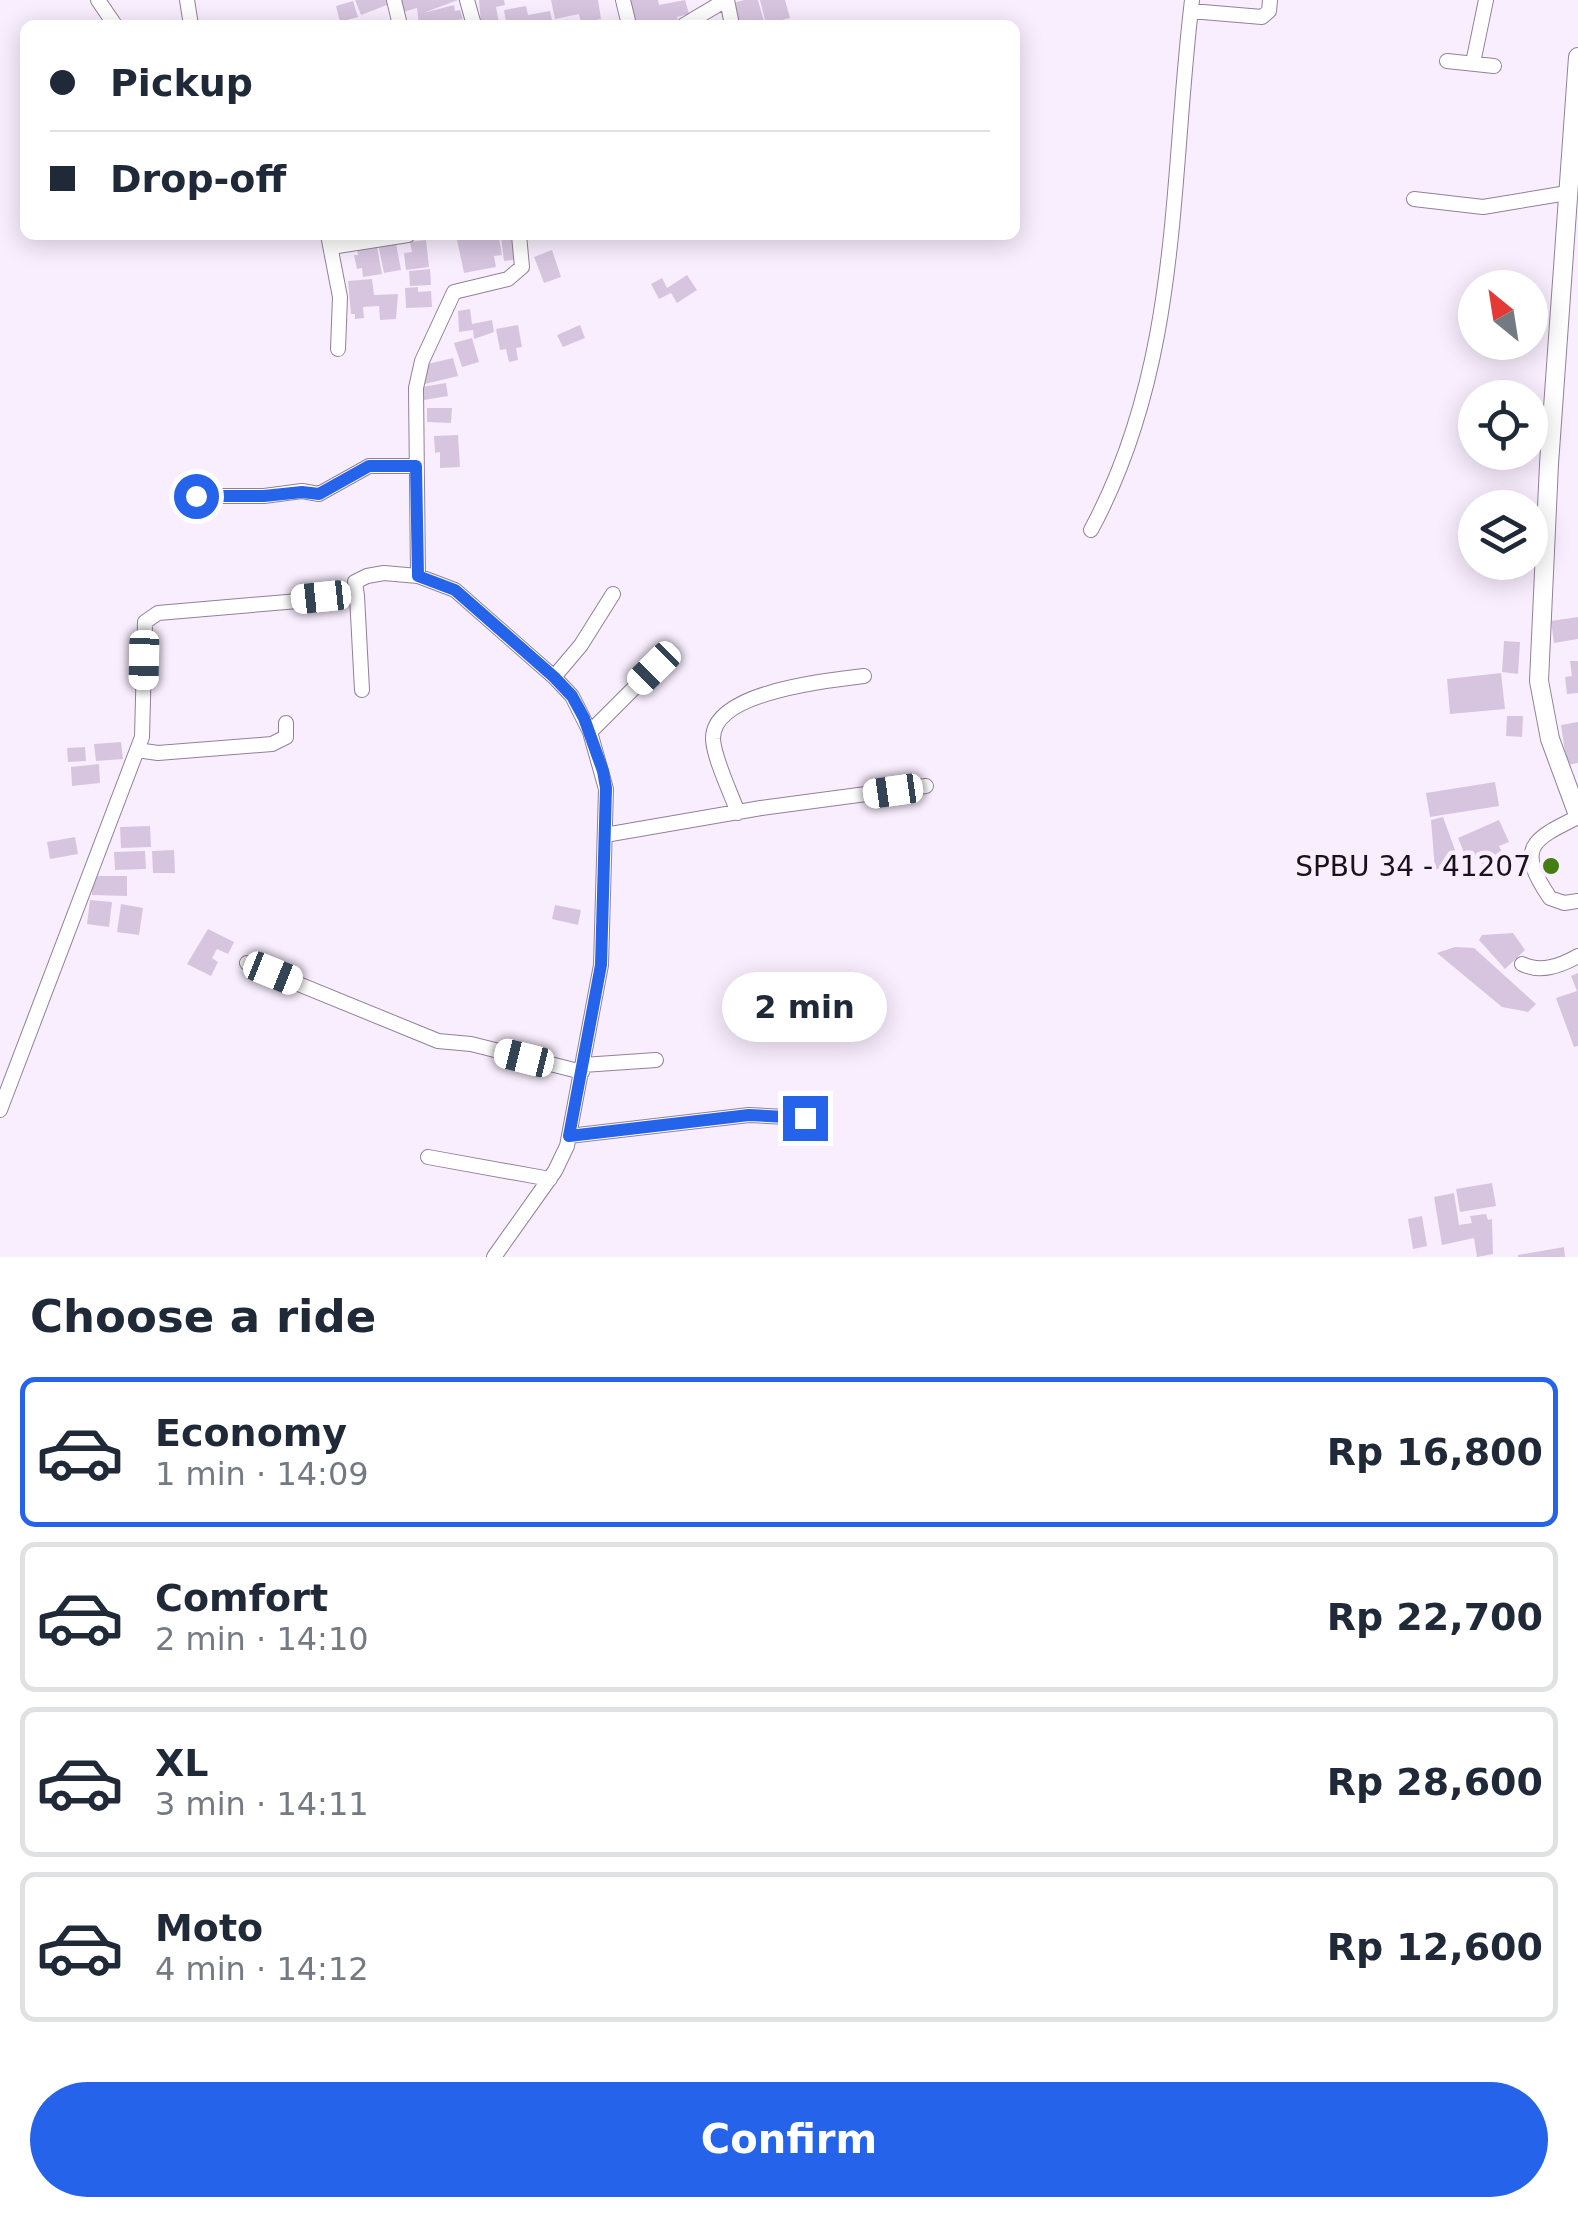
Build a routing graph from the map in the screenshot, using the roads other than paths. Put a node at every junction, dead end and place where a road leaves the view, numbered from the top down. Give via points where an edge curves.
1 (726, 0) edge
2 (1270, 0) edge
3 (1486, 0) edge
4 (1192, 6) edge
5 (692, 20) edge
6 (1578, 57) edge
7 (1447, 61) dead end
8 (1473, 63) junction
9 (1494, 66) dead end
10 (1567, 193) junction
11 (1414, 199) dead end
12 (521, 240) edge
13 (330, 241) edge
14 (338, 349) dead end
15 (416, 466) junction
16 (196, 496) dead end
17 (1091, 530) dead end
18 (418, 576) junction
19 (613, 594) dead end
20 (357, 596) junction
21 (654, 668) dead end
22 (864, 676) dead end
23 (554, 677) junction
24 (362, 690) dead end
25 (286, 723) dead end
26 (590, 732) junction
27 (138, 750) junction
28 (926, 786) dead end
29 (738, 813) junction
30 (1578, 816) edge
31 (606, 835) junction
32 (1578, 902) edge
33 (1578, 956) edge
34 (247, 963) dead end
35 (1522, 964) dead end
36 (656, 1060) dead end
37 (583, 1069) junction
38 (0, 1110) edge
39 (805, 1118) dead end
40 (569, 1136) junction
41 (428, 1157) dead end
42 (550, 1178) junction
43 (494, 1257) edge

1 - 5 street
2 - 4 street via 1262,17
3 - 8 street
4 - 17 street via 1176,207 1156,344 1116,482
6 - 10 main road
7 - 8 street
8 - 9 street
10 - 11 street via 1482,207
10 - 30 main road via 1539,681 1550,739
12 - 15 street via 524,262 515,275 460,288 448,299 418,374
13 - 14 street via 340,297
15 - 16 street via 369,466 319,494
15 - 18 street
18 - 20 street via 366,576 355,582
18 - 23 street via 455,590
19 - 23 street
20 - 24 street
20 - 27 street via 152,615 144,626
21 - 26 street
22 - 29 street via 779,690 725,716 714,741
23 - 26 street
25 - 27 street via 286,737 272,744
26 - 31 street via 606,788
27 - 38 street
28 - 29 street
29 - 31 street
30 - 32 street via 1532,848 1547,894 1558,903
31 - 37 street via 601,965
33 - 35 street via 1540,969
34 - 37 street via 438,1041
36 - 37 street
37 - 40 street
39 - 40 street via 749,1115
40 - 42 street
41 - 42 street
42 - 43 street

